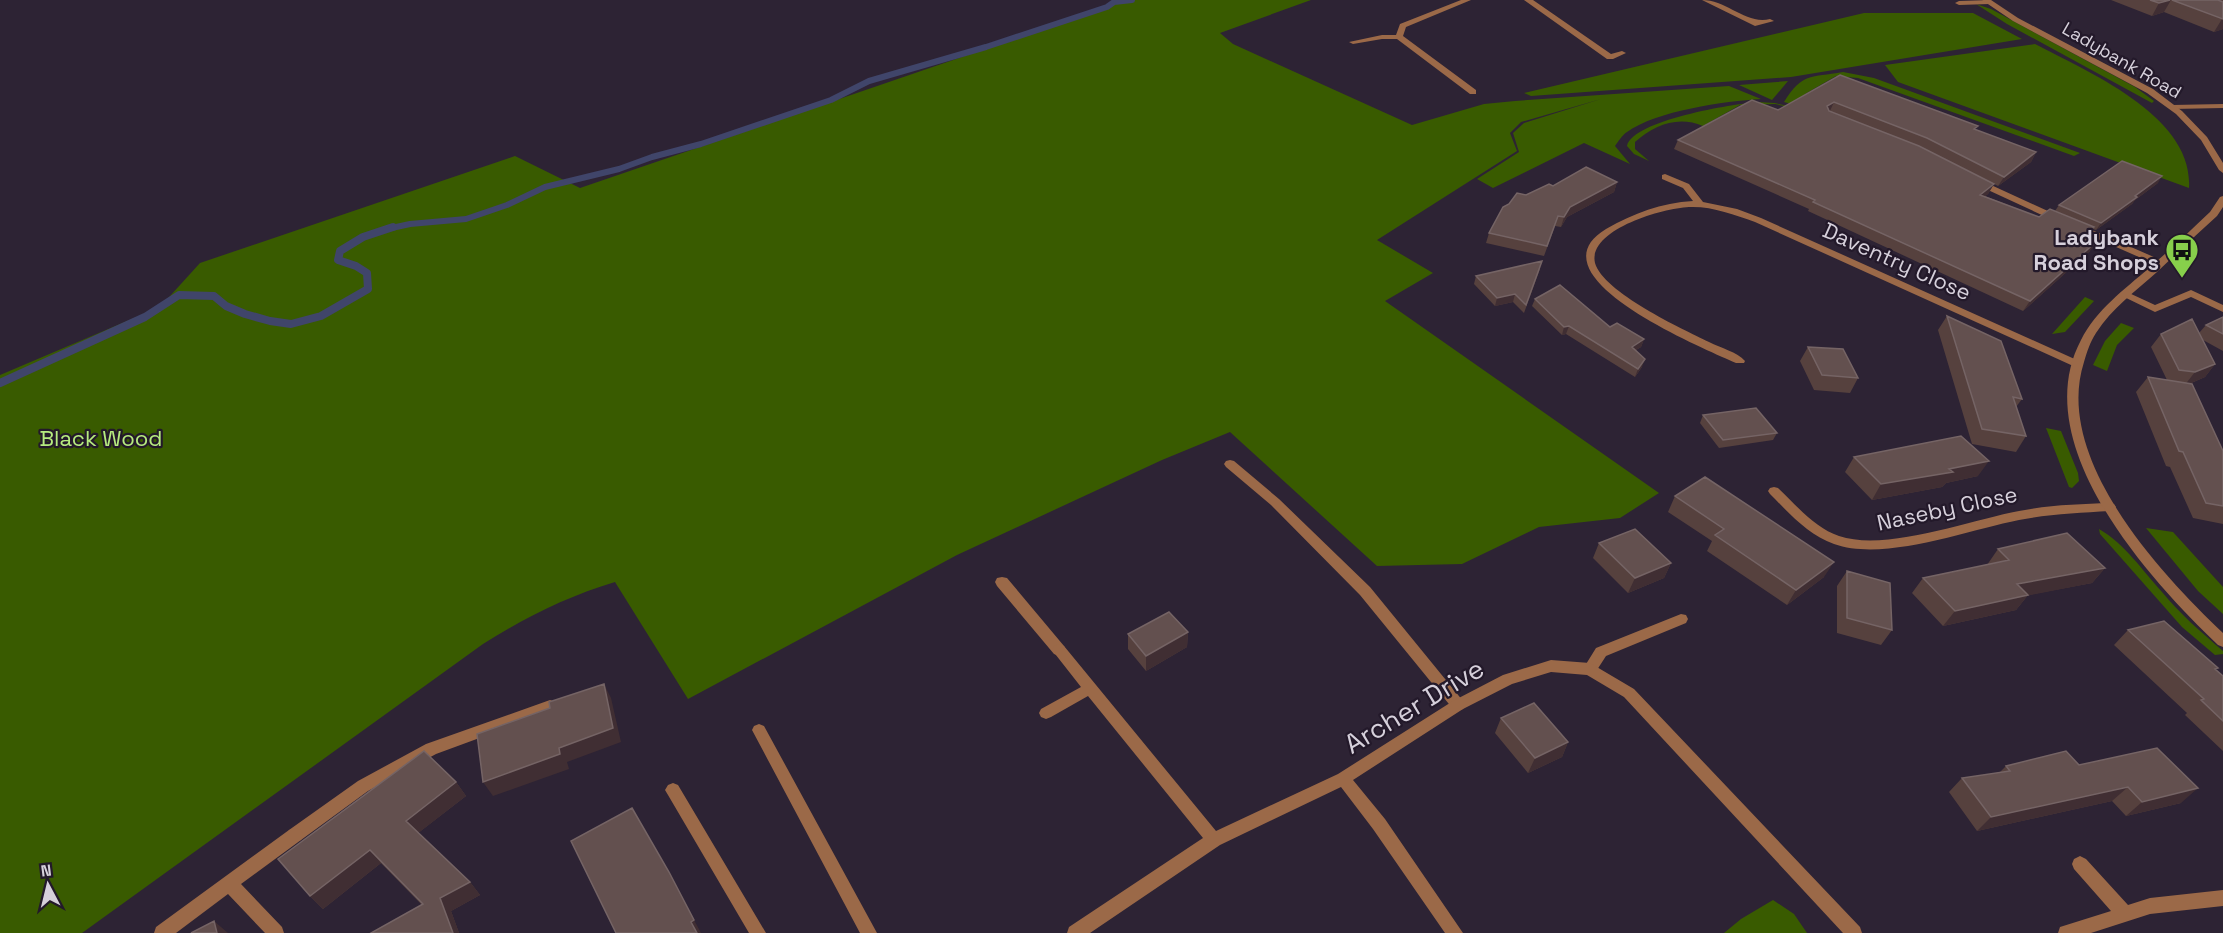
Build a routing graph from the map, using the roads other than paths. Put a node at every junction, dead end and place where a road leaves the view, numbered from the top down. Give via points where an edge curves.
1 (1467, 0) edge
2 (1528, 0) edge
3 (1706, 0) edge
4 (1987, 1) edge
5 (1959, 3) dead end
6 (1770, 21) dead end
7 (1399, 37) junction
8 (1353, 42) dead end
9 (1622, 53) dead end
10 (1473, 92) dead end
11 (2223, 106) edge
12 (2172, 107) junction
13 (2223, 170) edge
14 (1665, 177) dead end
15 (1967, 177) edge
16 (2223, 199) edge
17 (1699, 203) junction
18 (2160, 262) junction
19 (2125, 295) junction
20 (2223, 309) edge
21 (1740, 361) dead end
22 (2075, 363) junction
23 (1230, 464) dead end
24 (1774, 491) dead end
25 (2110, 507) junction
26 (1002, 582) dead end
27 (1681, 619) dead end
28 (2223, 641) edge
29 (1590, 669) junction
30 (1089, 689) junction
31 (1458, 705) junction
32 (550, 706) edge
33 (1046, 713) dead end
34 (759, 730) dead end
35 (1343, 779) junction
36 (673, 790) dead end
37 (1214, 840) junction
38 (2080, 864) dead end
39 (230, 884) junction
40 (2223, 898) edge
41 (2124, 913) junction
42 (162, 933) edge
43 (276, 933) edge
44 (758, 933) edge
45 (869, 933) edge
46 (1075, 933) edge
47 (1455, 933) edge
48 (1854, 933) edge
49 (2066, 933) edge

1 - 7 street via 1403,26
2 - 9 street via 1610,57
3 - 6 street via 1758,24
4 - 5 street
4 - 12 street, Ladybank Road
7 - 8 street
7 - 10 street
11 - 12 street
12 - 13 street, Ladybank Road via 2209,143
14 - 17 street via 1686,186
15 - 18 street
16 - 18 street via 2214,213
17 - 21 street, Daventry Close via 1651,208 1612,229 1592,246 1590,263 1599,279 1617,295
17 - 22 street, Daventry Close via 1758,220
18 - 19 street
19 - 20 street via 2155,309 2191,293
19 - 22 street via 2088,335
22 - 25 street via 2070,395 2074,424 2086,463
23 - 31 street via 1275,502 1365,591
24 - 25 street, Naseby Close via 1825,534 1854,545 1886,544 2050,510
25 - 28 street via 2156,571
26 - 30 street
27 - 29 street via 1601,652
29 - 31 street, Archer Drive via 1551,666 1508,679
29 - 48 street, Archer Drive via 1629,693
30 - 33 street
30 - 37 street
31 - 35 street, Archer Drive
32 - 39 street via 431,749 363,786
34 - 45 street
35 - 37 street, Archer Drive
35 - 47 street
36 - 44 street
37 - 46 street, Archer Drive
38 - 41 street
39 - 42 street
39 - 43 street
40 - 41 street
41 - 49 street

